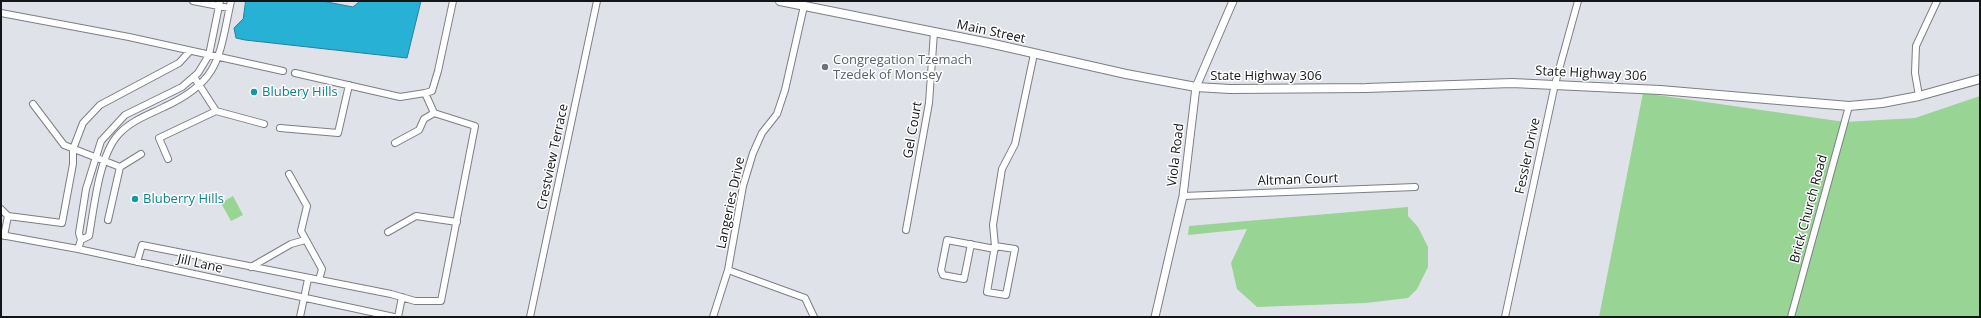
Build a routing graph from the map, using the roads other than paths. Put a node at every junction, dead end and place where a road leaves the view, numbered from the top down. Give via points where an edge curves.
1 (193, 1) edge
2 (231, 1) edge
3 (453, 1) edge
4 (597, 1) edge
5 (780, 1) edge
6 (1233, 1) edge
7 (1578, 1) edge
8 (1937, 1) edge
9 (219, 4) edge
10 (804, 6) junction
11 (229, 8) junction
12 (1, 13) edge
13 (934, 32) junction
14 (190, 51) junction
15 (1034, 54) junction
16 (209, 55) junction
17 (219, 58) junction
18 (283, 71) dead end
19 (294, 73) dead end
20 (194, 77) junction
21 (1980, 79) edge
22 (1555, 84) junction
23 (348, 85) junction
24 (201, 86) junction
25 (1196, 87) junction
26 (425, 93) junction
27 (1919, 96) junction
28 (32, 104) dead end
29 (1849, 106) junction
30 (216, 111) junction
31 (434, 113) junction
32 (264, 124) dead end
33 (280, 128) dead end
34 (395, 143) dead end
35 (73, 149) junction
36 (141, 154) dead end
37 (95, 158) junction
38 (168, 159) dead end
39 (104, 161) junction
40 (120, 167) junction
41 (289, 174) dead end
42 (1415, 187) dead end
43 (1183, 196) junction
44 (1, 209) edge
45 (8, 216) junction
46 (108, 220) dead end
47 (457, 222) junction
48 (906, 230) dead end
49 (388, 232) dead end
50 (3, 235) edge
51 (81, 240) junction
52 (305, 240) junction
53 (971, 244) junction
54 (995, 247) junction
55 (78, 249) junction
56 (137, 262) junction
57 (251, 267) junction
58 (728, 270) junction
59 (308, 278) junction
60 (319, 280) junction
61 (402, 297) junction
62 (304, 299) junction
63 (300, 317) edge
64 (394, 317) edge
65 (398, 317) edge
66 (530, 317) edge
67 (713, 317) edge
68 (814, 317) edge
69 (1155, 317) edge
70 (1505, 317) edge
71 (1791, 317) edge

1 - 9 street
2 - 11 street
3 - 26 street via 438,72 432,91
4 - 66 street, Crestview Terrace
5 - 10 main road, Main Street
6 - 25 street, Viola Road
7 - 22 street, Fessler Drive
8 - 27 street via 1916,46 1915,73
9 - 11 street
9 - 16 street
10 - 13 main road, Main Street
10 - 58 street, Langeries Drive via 777,114 762,133 743,186
11 - 17 street
12 - 14 street
13 - 15 main road, Main Street
13 - 48 street, Gel Court via 929,103
14 - 16 street
14 - 35 street via 179,63 100,105 83,123
15 - 25 main road, Main Street
15 - 54 street via 1015,144 1002,169 993,225
16 - 17 street
16 - 20 street
17 - 18 street
17 - 24 street
19 - 23 street
20 - 24 street
20 - 37 street via 182,87 125,115 101,140
21 - 27 main road, State Highway 306
22 - 25 main road, State Highway 306 via 1269,89
22 - 29 main road, State Highway 306
22 - 70 street, Fessler Drive
23 - 26 street via 400,97
23 - 33 street via 338,133
24 - 30 street
24 - 39 street via 181,100 134,121 118,135 108,149
25 - 43 street, Viola Road
26 - 31 street
27 - 29 main road, State Highway 306
28 - 35 street via 64,145
29 - 71 street, Brick Church Road
30 - 32 street
30 - 38 street via 159,138
31 - 34 street via 424,119 419,130
31 - 47 street via 475,126
35 - 37 street
35 - 45 street via 73,164 62,223
36 - 40 street
37 - 39 street
37 - 51 street via 78,233
39 - 40 street
39 - 51 street via 89,236
40 - 46 street
41 - 52 street via 307,206 301,231
42 - 43 street, Altman Court
43 - 69 street, Viola Road
44 - 45 street
45 - 50 street
47 - 49 street via 416,216
47 - 61 street via 441,301 415,302
50 - 55 street, Jill Lane
51 - 55 street
52 - 57 street via 291,244
52 - 60 street via 322,269
53 - 53 street via 947,240 941,270 943,275 964,279
53 - 54 street
54 - 54 street via 1015,250 1006,295 987,292
55 - 56 street, Jill Lane
56 - 57 street via 142,246
56 - 62 street, Jill Lane
57 - 59 street
58 - 67 street, Langeries Drive
58 - 68 street via 805,298
59 - 60 street
59 - 62 street
60 - 61 street
61 - 65 street
62 - 63 street
62 - 64 street, Jill Lane

